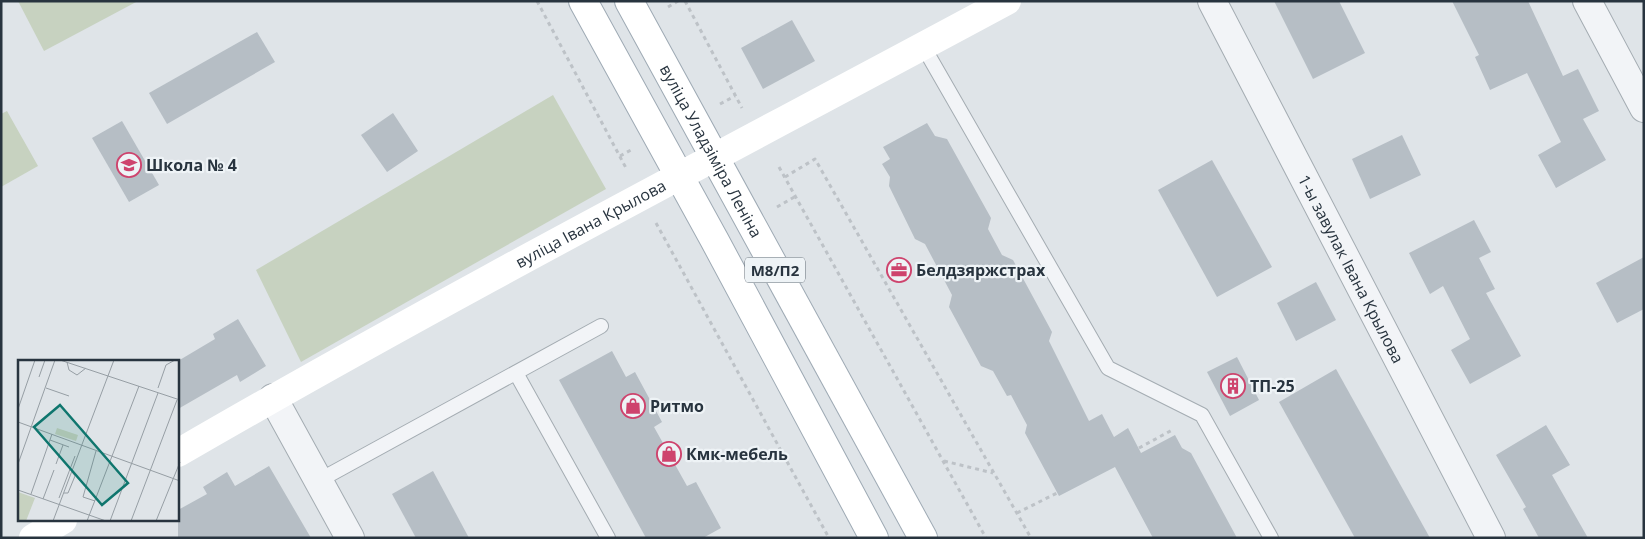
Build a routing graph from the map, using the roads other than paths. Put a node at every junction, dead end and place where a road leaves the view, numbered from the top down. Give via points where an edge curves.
1 (582, 1) edge
2 (629, 1) edge
3 (1007, 1) edge
4 (1212, 1) edge
5 (1587, 1) edge
6 (923, 46) junction
7 (1644, 108) edge
8 (714, 158) junction
9 (679, 176) junction
10 (601, 326) dead end
11 (516, 372) junction
12 (273, 398) junction
13 (179, 452) edge
14 (318, 481) junction
15 (60, 522) edge
16 (33, 538) edge
17 (350, 538) edge
18 (608, 538) edge
19 (874, 538) edge
20 (923, 538) edge
21 (1272, 538) edge
22 (1491, 538) edge

1 - 9 main road, М8/П2
2 - 8 main road, вуліца Уладзіміра Леніна / М8/П2
3 - 6 main road, вуліца Івана Крылова
4 - 22 street, 1-ы завулак Івана Крылова
5 - 7 street
6 - 8 main road, вуліца Івана Крылова
6 - 21 lane via 1108,368 1202,414
8 - 9 main road, вуліца Івана Крылова
8 - 20 main road, вуліца Уладзіміра Леніна / М8/П2
9 - 12 main road, вуліца Івана Крылова
9 - 19 main road, М8/П2
10 - 11 lane
11 - 14 lane
11 - 18 lane
12 - 13 main road, вуліца Івана Крылова
12 - 14 street
14 - 17 street
15 - 16 main road

